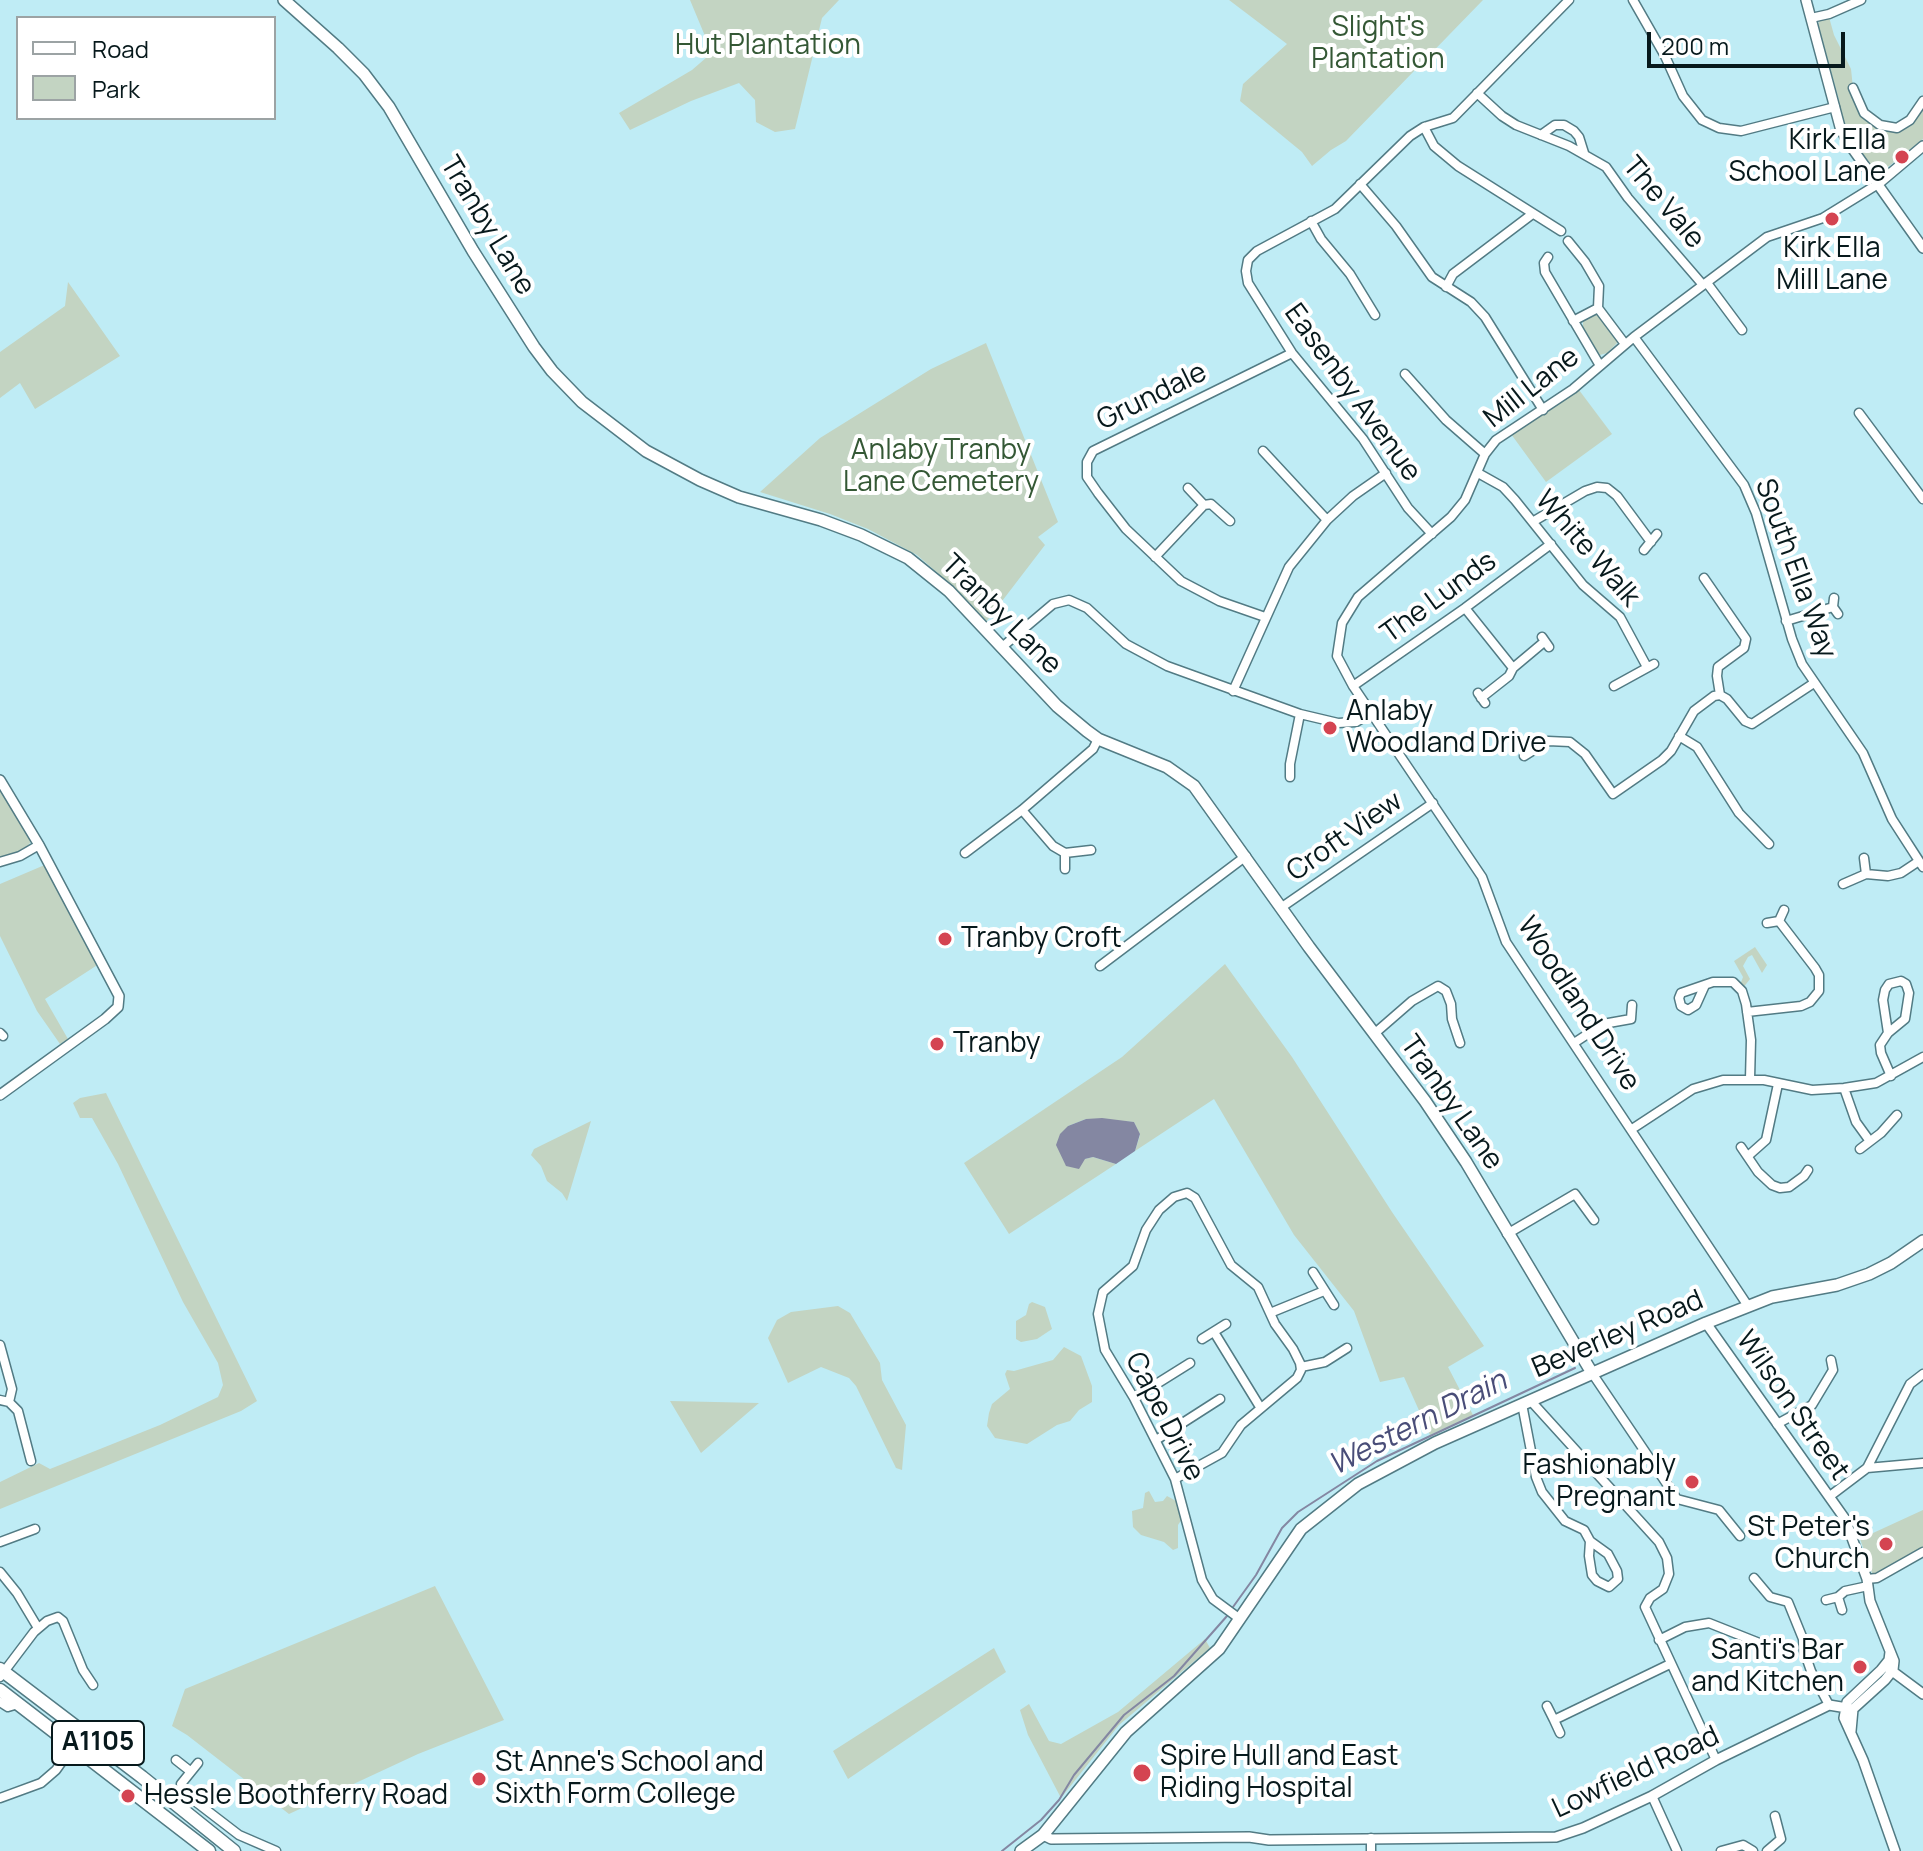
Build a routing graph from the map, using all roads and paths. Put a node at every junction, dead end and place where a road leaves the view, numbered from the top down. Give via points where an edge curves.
1 (284, 0) edge
2 (1569, 0) edge
3 (1633, 0) edge
4 (1806, 0) edge
5 (1861, 0) edge
6 (1811, 18) junction
7 (1853, 88) dead end
8 (1477, 93) junction
9 (1923, 101) edge
10 (1835, 107) junction
11 (1424, 127) junction
12 (1541, 135) junction
13 (1923, 146) edge
14 (1584, 153) junction
15 (1360, 184) junction
16 (1878, 184) junction
17 (1531, 215) junction
18 (1311, 221) junction
19 (1555, 230) dead end
20 (1568, 241) dead end
21 (1923, 248) edge
22 (1548, 257) dead end
23 (1705, 284) junction
24 (1446, 287) junction
25 (1598, 308) junction
26 (1375, 315) dead end
27 (1573, 321) junction
28 (1742, 330) dead end
29 (1634, 337) junction
30 (1625, 344) junction
31 (1292, 353) junction
32 (1599, 364) junction
33 (1420, 374) dead end
34 (1543, 410) junction
35 (1859, 413) dead end
36 (1269, 452) dead end
37 (1485, 454) junction
38 (1386, 473) junction
39 (1478, 473) junction
40 (1188, 487) dead end
41 (1923, 499) edge
42 (1204, 505) junction
43 (1327, 520) junction
44 (1230, 521) dead end
45 (1534, 521) junction
46 (1432, 534) junction
47 (1657, 534) dead end
48 (1651, 542) junction
49 (1551, 544) junction
50 (1644, 550) dead end
51 (1155, 557) junction
52 (1704, 578) dead end
53 (1835, 607) dead end
54 (1465, 608) junction
55 (1265, 617) junction
56 (1786, 621) junction
57 (1545, 642) dead end
58 (1001, 648) junction
59 (1513, 668) junction
60 (1814, 683) junction
61 (1353, 686) junction
62 (1613, 686) dead end
63 (1233, 691) junction
64 (1720, 695) junction
65 (1481, 698) dead end
66 (1371, 713) junction
67 (1300, 714) junction
68 (1679, 736) junction
69 (1098, 739) junction
70 (1524, 756) dead end
71 (1279, 771) dead end
72 (0, 780) edge
73 (1433, 803) junction
74 (1022, 810) junction
75 (1769, 844) dead end
76 (39, 845) junction
77 (1091, 850) dead end
78 (965, 853) dead end
79 (1065, 853) junction
80 (1246, 856) junction
81 (1864, 858) dead end
82 (0, 862) edge
83 (1921, 864) edge
84 (1065, 869) dead end
85 (1866, 874) junction
86 (1840, 884) dead end
87 (1282, 907) junction
88 (1784, 910) dead end
89 (1779, 921) junction
90 (1767, 923) dead end
91 (1100, 966) dead end
92 (1705, 985) dead end
93 (1632, 1005) dead end
94 (1747, 1012) junction
95 (1888, 1033) junction
96 (1374, 1034) junction
97 (1460, 1043) dead end
98 (1574, 1043) junction
99 (1923, 1057) edge
100 (1891, 1076) junction
101 (1750, 1079) junction
102 (1778, 1084) junction
103 (1844, 1088) junction
104 (0, 1095) edge
105 (1897, 1115) dead end
106 (1632, 1129) junction
107 (1869, 1140) junction
108 (1741, 1147) dead end
109 (1860, 1149) dead end
110 (1748, 1156) junction
111 (1807, 1176) dead end
112 (1594, 1220) dead end
113 (1507, 1234) junction
114 (1923, 1241) edge
115 (1313, 1272) dead end
116 (1324, 1291) junction
117 (1334, 1305) dead end
118 (1748, 1306) junction
119 (1270, 1313) junction
120 (1706, 1323) junction
121 (1226, 1324) dead end
122 (1214, 1332) junction
123 (1202, 1339) dead end
124 (0, 1345) edge
125 (1347, 1348) dead end
126 (1831, 1358) dead end
127 (1190, 1363) dead end
128 (1301, 1367) junction
129 (1592, 1373) junction
130 (1923, 1374) edge
131 (1134, 1398) junction
132 (1220, 1399) dead end
133 (4, 1401) edge
134 (1526, 1402) junction
135 (1260, 1407) junction
136 (1777, 1424) junction
137 (1156, 1440) junction
138 (31, 1461) dead end
139 (1923, 1463) edge
140 (1867, 1468) junction
141 (1175, 1479) junction
142 (1830, 1496) junction
143 (35, 1529) dead end
144 (1740, 1536) dead end
145 (1590, 1541) junction
146 (0, 1542) edge
147 (1923, 1552) edge
148 (0, 1572) edge
149 (1754, 1578) dead end
150 (1867, 1582) junction
151 (1838, 1597) junction
152 (1825, 1599) dead end
153 (1842, 1610) dead end
154 (1240, 1619) junction
155 (38, 1628) junction
156 (1659, 1640) junction
157 (1762, 1646) dead end
158 (1670, 1664) junction
159 (1889, 1668) junction
160 (1, 1673) edge
161 (93, 1685) dead end
162 (0, 1690) edge
163 (1923, 1694) edge
164 (0, 1702) edge
165 (18, 1704) junction
166 (1829, 1705) junction
167 (1547, 1706) dead end
168 (1849, 1708) junction
169 (1554, 1720) junction
170 (83, 1732) junction
171 (1560, 1733) dead end
172 (73, 1746) junction
173 (176, 1760) dead end
174 (1716, 1760) junction
175 (198, 1763) dead end
176 (190, 1771) junction
177 (1652, 1796) junction
178 (0, 1798) edge
179 (1775, 1816) dead end
180 (1043, 1835) junction
181 (1371, 1838) junction
182 (1790, 1840) dead end
183 (1780, 1842) junction
184 (209, 1851) edge
185 (234, 1851) edge
186 (276, 1851) edge
187 (1021, 1851) edge
188 (1371, 1851) edge
189 (1677, 1851) edge
190 (1721, 1851) edge
191 (1753, 1851) edge
192 (1767, 1851) edge
193 (1895, 1851) edge

1 - 58 main road, Tranby Lane via 364,74 389,107 534,347 582,402 646,451 700,480 861,535 908,558 976,617
2 - 8 street
3 - 10 street via 1683,96 1702,120 1741,131
4 - 6 street
5 - 6 street
6 - 10 street
7 - 9 street via 1864,113 1880,125 1897,128
8 - 11 street via 1453,118
8 - 12 street, The Vale via 1502,116
10 - 16 street via 1847,141
11 - 15 street
11 - 17 street via 1434,146 1458,166
12 - 14 street, The Vale
12 - 14 street, The Vale via 1564,125 1579,137
13 - 16 street
14 - 23 street, The Vale via 1615,177
15 - 18 street via 1335,209
15 - 24 street via 1432,277
16 - 21 street
16 - 23 street, Mill Lane via 1823,218 1767,237
17 - 19 street
17 - 24 street via 1453,274
18 - 26 street
18 - 31 street, Easenby Avenue via 1257,251 1246,271 1248,283
20 - 25 street via 1599,286
22 - 27 street via 1545,272
23 - 28 street, The Vale
23 - 29 street, Mill Lane
24 - 34 street via 1485,317
25 - 27 street
25 - 30 street
27 - 32 street
29 - 30 street, Mill Lane
29 - 56 street, South Ella Way via 1744,485
30 - 32 street, Mill Lane
31 - 38 street, Easenby Avenue
31 - 51 street, Grundale via 1093,451 1087,477
32 - 34 street, Mill Lane
33 - 37 street via 1408,377
34 - 37 street, Mill Lane via 1496,440
35 - 41 street
36 - 43 street
37 - 39 street, Mill Lane
38 - 43 street
38 - 46 street, Easenby Avenue
39 - 45 street, White Walk via 1503,487
39 - 46 street, Mill Lane via 1465,500
40 - 42 street
42 - 44 street via 1211,504
42 - 51 street
43 - 55 street via 1289,567
45 - 48 street via 1585,491 1607,488
45 - 49 street, White Walk
46 - 61 street, Mill Lane via 1358,597 1342,623 1337,656
47 - 48 street
48 - 50 street
49 - 54 street, The Lunds
49 - 62 street, White Walk via 1583,585 1620,617 1651,666
51 - 55 street, Grundale via 1193,588
52 - 64 street via 1746,639 1744,648 1718,667
53 - 56 street
54 - 59 street
54 - 61 street, The Lunds
55 - 63 street
56 - 60 street, South Ella Way
57 - 59 street
58 - 63 street via 1053,604 1069,600 1147,656
58 - 69 main road, Tranby Lane
59 - 65 street
60 - 64 street via 1752,724
60 - 83 street, South Ella Way via 1863,753 1892,819
61 - 66 street, Mill Lane
63 - 67 street
64 - 68 street via 1694,711
66 - 67 street via 1356,722 1338,723
66 - 73 street, Woodland Drive
67 - 71 street via 1290,774
68 - 70 street via 1662,760 1613,794 1570,742 1548,741
68 - 75 street via 1697,747 1739,813
69 - 74 street
69 - 80 main road, Tranby Lane via 1167,767 1194,786
72 - 76 street
73 - 87 street, Croft View
73 - 98 street, Woodland Drive via 1482,877 1506,942
74 - 78 street
74 - 79 street
76 - 82 street
76 - 104 street via 114,985 118,1007
77 - 79 street
79 - 84 street
80 - 87 main road, Tranby Lane
80 - 91 street
81 - 85 street
83 - 85 street via 1888,876
85 - 86 street
87 - 96 main road, Tranby Lane
88 - 89 street
89 - 90 street
89 - 94 street via 1819,975 1819,991 1801,1006
92 - 94 street via 1733,982 1742,991
93 - 98 street via 1631,1019 1603,1024
94 - 101 street
95 - 95 street via 1885,990 1901,981 1909,993 1905,1019
95 - 100 street via 1880,1045
96 - 97 street via 1438,986 1446,991
96 - 113 main road, Tranby Lane via 1466,1162
98 - 106 street, Woodland Drive
99 - 100 street
100 - 103 street
101 - 102 street
101 - 106 street via 1693,1089
102 - 103 street
102 - 110 street via 1766,1140
103 - 107 street
105 - 107 street
106 - 118 street, Woodland Drive
107 - 109 street
108 - 110 street
110 - 111 street via 1758,1172 1780,1188
112 - 113 street via 1575,1194
113 - 129 main road, Tranby Lane
114 - 118 main road, Beverley Road via 1869,1274
115 - 116 street
116 - 117 street
116 - 119 street
118 - 120 main road, Beverley Road
119 - 128 street
119 - 131 street, Cape Drive via 1256,1283 1231,1265 1195,1198 1178,1195 1156,1214 1130,1269 1105,1288 1098,1314 1105,1350
120 - 129 main road, Beverley Road
120 - 136 street, Wilson Street
121 - 122 street
122 - 123 street
122 - 135 street
124 - 133 street via 12,1389
125 - 128 street via 1319,1364
126 - 136 street via 1833,1370 1812,1405
127 - 131 street
128 - 135 street via 1297,1378
129 - 134 main road, Beverley Road
129 - 144 street via 1677,1499 1719,1510
130 - 140 street via 1910,1384
131 - 137 street, Cape Drive
132 - 137 street
133 - 138 street via 18,1411
134 - 145 street via 1542,1492
134 - 154 main road, Beverley Road via 1358,1484 1301,1529
134 - 156 street via 1659,1542 1669,1574 1645,1607
135 - 141 street via 1222,1453
136 - 142 street, Wilson Street
137 - 141 street, Cape Drive
139 - 140 street
140 - 142 street
141 - 154 street, Cape Drive via 1202,1580 1213,1599
142 - 150 street, Wilson Street via 1845,1519
143 - 146 street
145 - 145 street via 1608,1554 1618,1579 1615,1584 1603,1586 1592,1575
147 - 150 street
148 - 155 street
149 - 166 street via 1770,1597 1788,1602 1811,1671
150 - 151 street
150 - 159 street, Wilson Street via 1891,1649
151 - 152 street
151 - 153 street
154 - 180 main road, Beverley Road via 1219,1649 1126,1732
155 - 160 street
155 - 161 street via 54,1618 63,1621
156 - 157 street via 1709,1623
156 - 158 street
158 - 169 street
158 - 174 street
159 - 163 street
159 - 168 street, Wilson Street via 1853,1695
160 - 170 main road, A1105
162 - 165 main road, A1105
164 - 165 street via 8,1707
165 - 172 main road, A1105
166 - 168 street, Lowfield Road
166 - 174 street, Lowfield Road
167 - 169 street
168 - 193 street via 1844,1718
169 - 171 street
170 - 172 street
170 - 185 main road, A1105
172 - 178 street via 41,1783
172 - 184 main road, A1105
173 - 176 street
174 - 177 street, Lowfield Road
175 - 176 street
176 - 186 street via 181,1784 183,1792 239,1835
177 - 181 street, Lowfield Road via 1556,1837
177 - 189 street
179 - 183 street
180 - 181 street, Lowfield Road
180 - 187 main road, Beverley Road
181 - 188 street
182 - 183 street
183 - 192 street
190 - 191 street via 1743,1845

